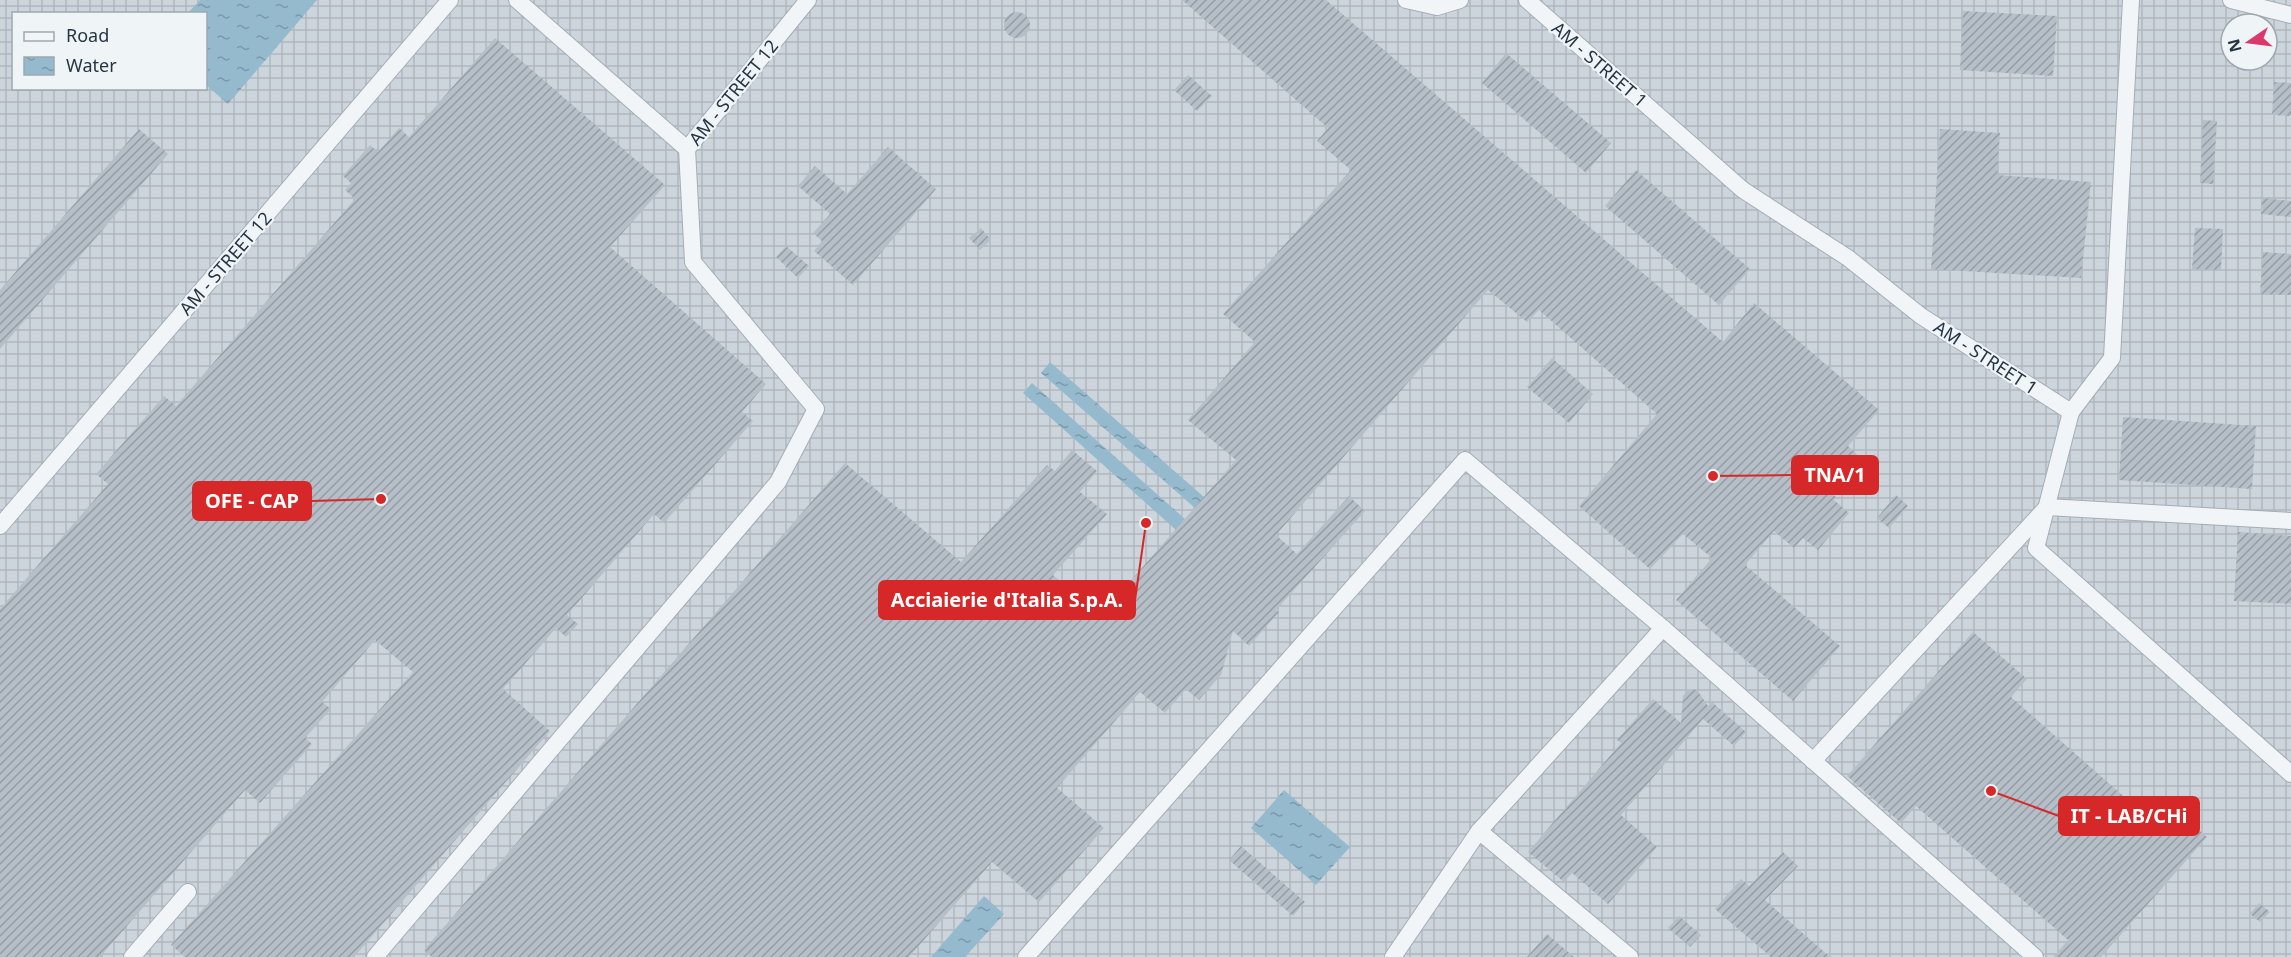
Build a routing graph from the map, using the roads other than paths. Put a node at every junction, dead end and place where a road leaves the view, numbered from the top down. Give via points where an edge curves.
1 (450, 0) edge
2 (517, 0) edge
3 (808, 0) edge
4 (1406, 0) edge
5 (1460, 0) edge
6 (1527, 0) edge
7 (2131, 0) edge
8 (2231, 0) edge
9 (2291, 15) edge
10 (687, 149) junction
11 (2072, 412) junction
12 (2047, 507) junction
13 (2291, 520) edge
14 (0, 526) edge
15 (1663, 628) junction
16 (1813, 761) junction
17 (2291, 774) edge
18 (1479, 831) junction
19 (188, 892) dead end
20 (132, 957) edge
21 (375, 957) edge
22 (1026, 957) edge
23 (1393, 957) edge
24 (1630, 957) edge
25 (2035, 957) edge

1 - 14 lane, AM - STREET 12
2 - 10 lane, AM - STREET 12
3 - 10 lane, AM - STREET 12
4 - 5 lane via 1437,7
6 - 11 lane, AM - STREET 1 via 1743,190 1848,258 1921,316
7 - 11 lane via 2112,358
8 - 9 lane
10 - 21 lane via 693,262 816,409 778,482
11 - 12 lane
12 - 13 lane
12 - 16 lane
12 - 17 lane via 2036,548
15 - 16 lane
15 - 18 lane
15 - 22 lane via 1465,460
16 - 25 lane
18 - 23 lane
18 - 24 lane
19 - 20 lane

